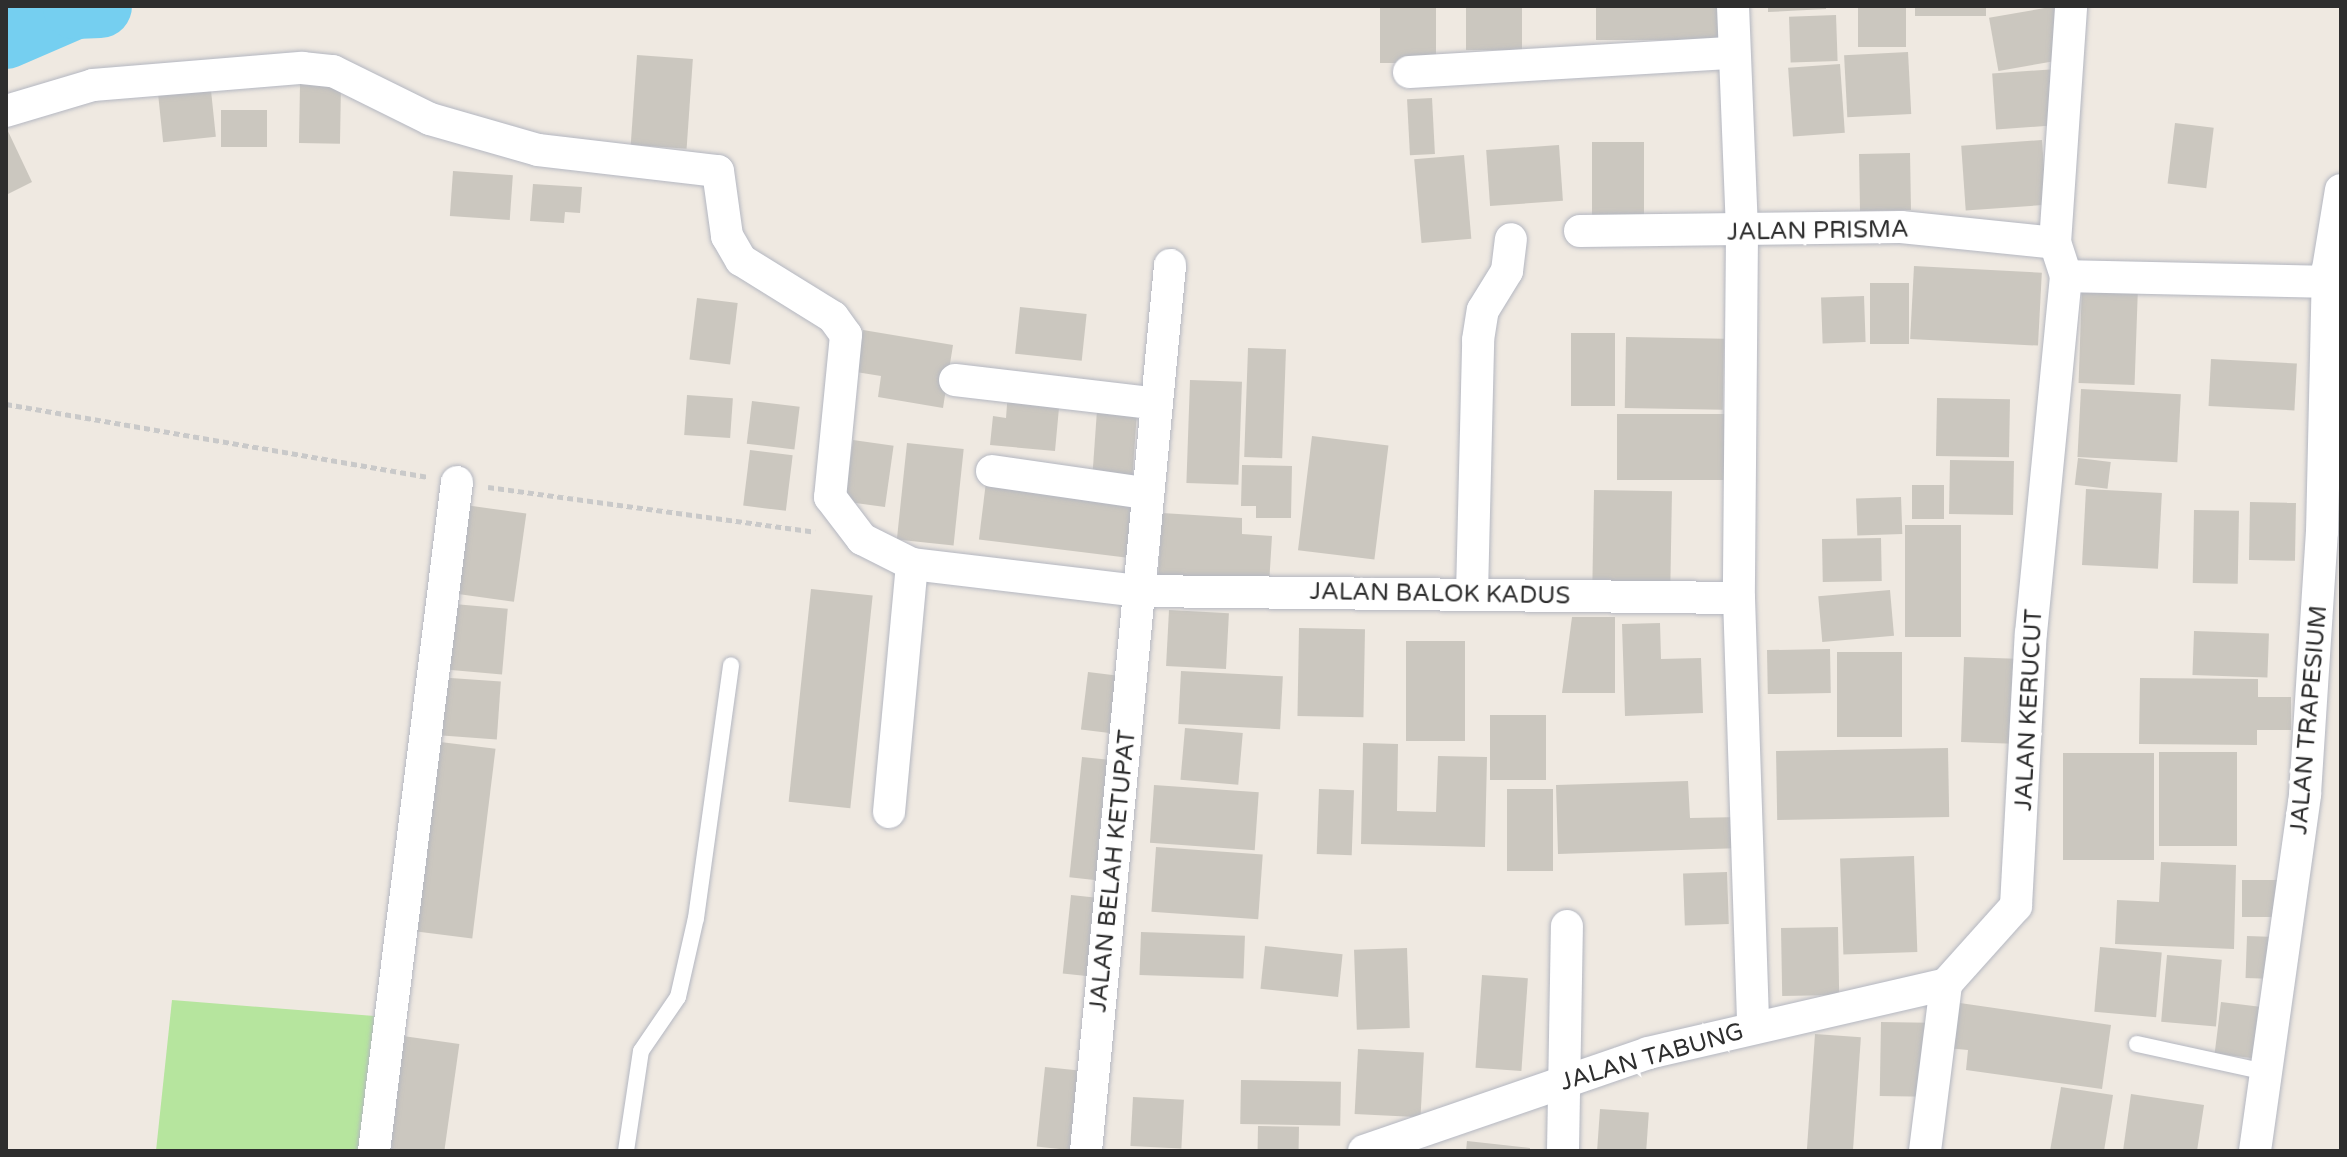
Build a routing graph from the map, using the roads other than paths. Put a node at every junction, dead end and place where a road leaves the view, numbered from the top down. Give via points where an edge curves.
1 (1733, 6) edge
2 (2071, 6) edge
3 (1733, 53) junction
4 (1409, 72) dead end
5 (6, 111) edge
6 (2341, 190) edge
7 (1580, 231) dead end
8 (1742, 234) junction
9 (1511, 239) dead end
10 (2055, 243) junction
11 (1170, 265) dead end
12 (2066, 276) junction
13 (2328, 282) junction
14 (955, 380) dead end
15 (1152, 403) junction
16 (992, 471) dead end
17 (457, 482) dead end
18 (1144, 493) junction
19 (2332, 533) edge
20 (912, 564) junction
21 (1140, 591) junction
22 (1472, 594) junction
23 (1739, 598) junction
24 (731, 665) dead end
25 (889, 812) dead end
26 (1567, 926) dead end
27 (1946, 984) junction
28 (1753, 1028) junction
29 (2137, 1044) dead end
30 (2261, 1071) junction
31 (1570, 1079) junction
32 (374, 1151) edge
33 (626, 1151) edge
34 (1086, 1151) edge
35 (1364, 1151) edge
36 (1563, 1151) edge
37 (1925, 1151) edge
38 (2255, 1151) edge

1 - 3 street
2 - 10 street
3 - 4 street
3 - 8 street
5 - 20 street, JALAN BALOK KADUS via 109,83 302,68 333,71 430,119 538,150 718,171 727,236 741,260 833,317 846,335 830,497 862,539
6 - 13 street, JALAN TRAPESIUM
7 - 8 street, JALAN PRISMA
8 - 10 street, JALAN PRISMA via 1901,227
8 - 23 street
9 - 22 street via 1507,271 1483,310 1478,340
10 - 12 street, JALAN KERUCUT
11 - 15 street, JALAN BELAH KETUPAT
12 - 13 street
12 - 27 street, JALAN KERUCUT via 2031,633 2016,906
13 - 19 street, JALAN TRAPESIUM via 2320,416
14 - 15 street
15 - 18 street, JALAN BELAH KETUPAT
16 - 18 street
17 - 32 street
18 - 21 street, JALAN BELAH KETUPAT
19 - 30 street, JALAN TRAPESIUM via 2305,794
20 - 21 street, JALAN BALOK KADUS
20 - 25 street
21 - 22 street, JALAN BALOK KADUS
21 - 34 street, JALAN BELAH KETUPAT
22 - 23 street, JALAN BALOK KADUS
23 - 28 street
24 - 33 lane via 696,918 678,997 641,1051
26 - 31 street
27 - 28 street, JALAN TABUNG
27 - 37 street
28 - 31 street, JALAN TABUNG
29 - 30 lane
30 - 38 street, JALAN TRAPESIUM
31 - 35 street, JALAN TABUNG
31 - 36 street

